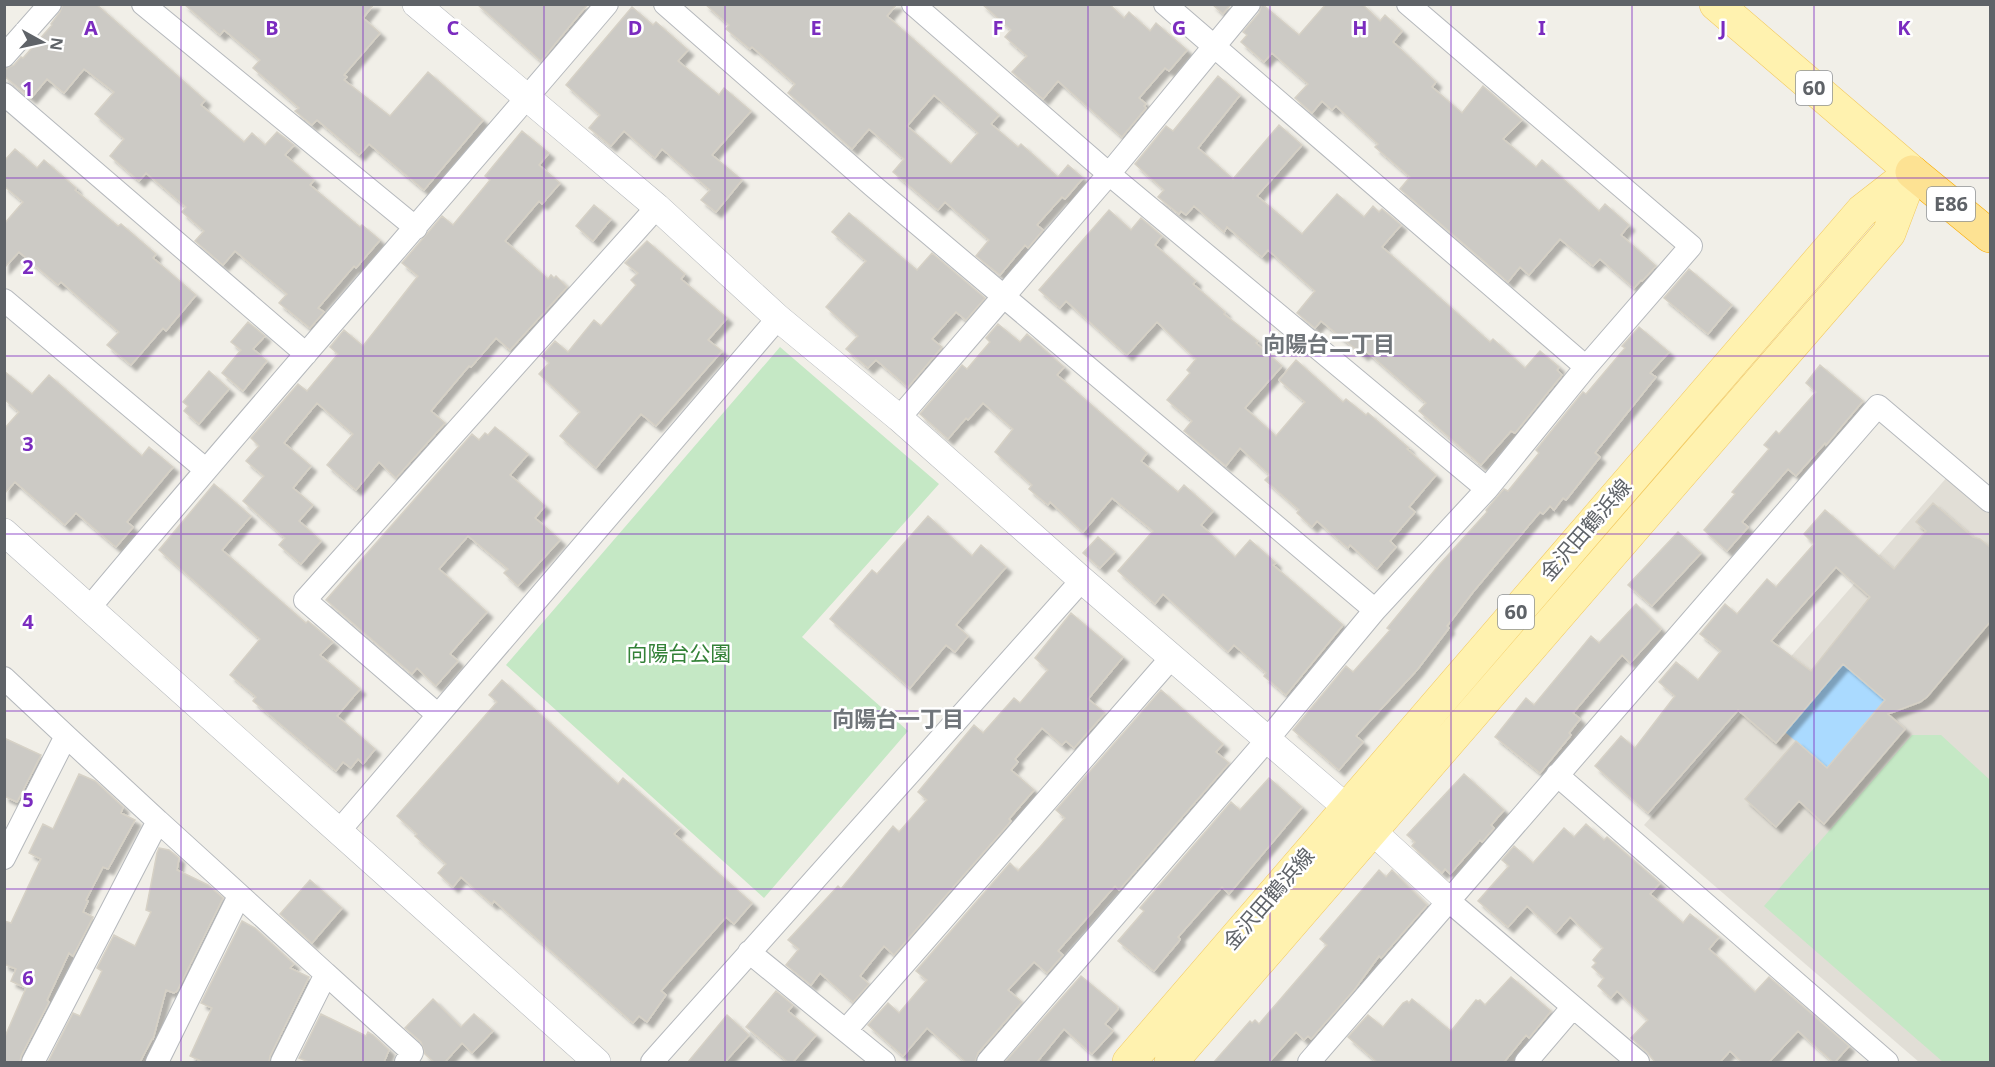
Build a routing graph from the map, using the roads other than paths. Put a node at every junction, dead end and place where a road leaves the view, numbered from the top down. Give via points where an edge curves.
1 (50, 4) edge
2 (143, 4) edge
3 (416, 4) edge
4 (607, 4) edge
5 (665, 4) edge
6 (913, 4) edge
7 (1165, 4) edge
8 (1249, 4) edge
9 (1408, 4) edge
10 (1716, 4) edge
11 (1213, 47) junction
12 (4, 56) edge
13 (4, 94) edge
14 (526, 99) junction
15 (1912, 171) junction
16 (1109, 174) junction
17 (657, 207) junction
18 (416, 228) junction
19 (1990, 236) edge
20 (1004, 296) junction
21 (4, 300) edge
22 (778, 318) junction
23 (306, 354) junction
24 (1586, 367) junction
25 (899, 418) junction
26 (205, 469) junction
27 (1487, 489) junction
28 (1990, 501) edge
29 (4, 532) edge
30 (1082, 580) junction
31 (90, 607) junction
32 (1376, 610) junction
33 (1172, 657) junction
34 (4, 678) edge
35 (437, 714) junction
36 (66, 736) junction
37 (1267, 740) junction
38 (1557, 776) junction
39 (1347, 808) junction
40 (158, 820) junction
41 (339, 831) junction
42 (1373, 831) junction
43 (4, 858) edge
44 (239, 896) junction
45 (1449, 901) junction
46 (749, 952) junction
47 (326, 974) junction
48 (1573, 1007) junction
49 (846, 1030) junction
50 (33, 1062) edge
51 (157, 1062) edge
52 (282, 1062) edge
53 (406, 1062) edge
54 (597, 1062) edge
55 (652, 1062) edge
56 (884, 1062) edge
57 (988, 1062) edge
58 (1129, 1062) edge
59 (1171, 1062) edge
60 (1309, 1062) edge
61 (1526, 1062) edge
62 (1638, 1062) edge
63 (1887, 1062) edge

1 - 12 street
2 - 18 street
3 - 14 street
4 - 14 street
5 - 20 street
6 - 16 street
7 - 11 street
8 - 11 street
9 - 24 street via 1691,246
10 - 15 main road, 60
11 - 16 street
11 - 24 street
13 - 23 street
14 - 17 street
14 - 18 street
15 - 19 highway, E86
15 - 39 main road, 金沢田鶴浜線 / 60 via 1862,211
15 - 42 main road, 金沢田鶴浜線 / 60 via 1889,232
16 - 20 street
16 - 27 street
17 - 22 street
17 - 35 street via 305,600
18 - 23 street
20 - 25 street
20 - 32 street
21 - 26 street
22 - 25 street
22 - 35 street
23 - 26 street
24 - 27 street
25 - 30 street
26 - 31 street
27 - 32 street
28 - 38 street via 1878,406
29 - 31 street
30 - 33 street
30 - 46 street
31 - 41 street
32 - 37 street
33 - 37 street
33 - 49 street
34 - 36 street
35 - 41 street
36 - 40 street
36 - 43 street
37 - 39 street
37 - 57 street
38 - 45 street
38 - 63 street
39 - 42 street
39 - 58 main road, 金沢田鶴浜線 / 60
40 - 44 street
40 - 50 street
41 - 54 street
42 - 45 street
42 - 59 main road, 金沢田鶴浜線 / 60
44 - 47 street
44 - 51 street
45 - 48 street
45 - 60 street
46 - 49 street
46 - 55 street
47 - 52 street
47 - 53 street via 412,1052
48 - 61 street
48 - 62 street
49 - 56 street

